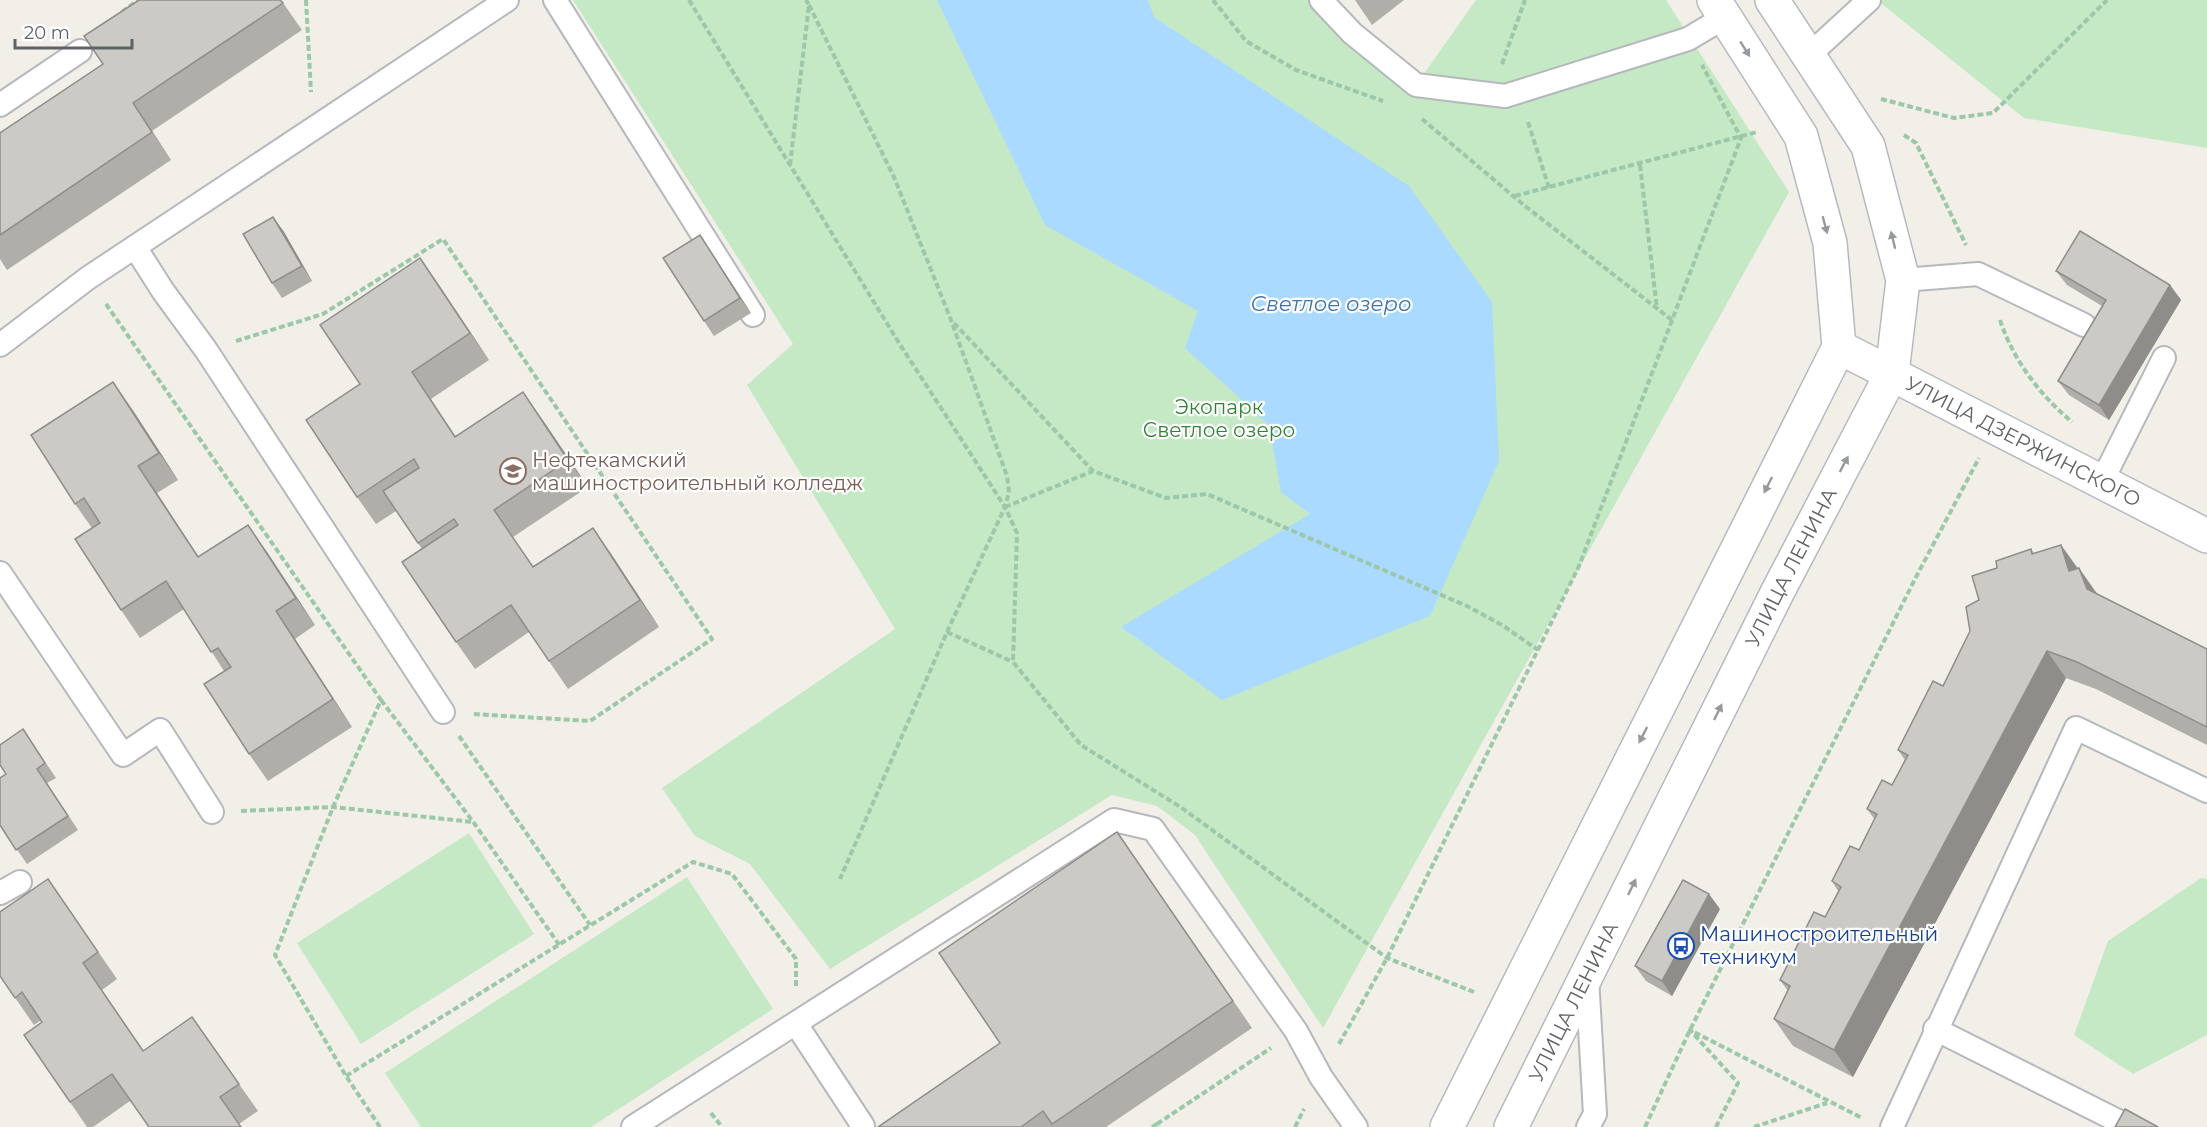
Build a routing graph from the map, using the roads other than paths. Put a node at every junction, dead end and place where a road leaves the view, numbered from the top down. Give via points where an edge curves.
1 (507, 0) edge
2 (555, 0) edge
3 (1321, 0) edge
4 (1772, 0) edge
5 (1869, 0) edge
6 (1719, 9) edge
7 (80, 51) road end
8 (1808, 56) junction
9 (0, 105) edge
10 (135, 247) junction
11 (1903, 280) junction
12 (753, 315) dead end
13 (2084, 325) dead end
14 (0, 345) edge
15 (1839, 347) junction
16 (2164, 358) dead end
17 (1892, 373) junction
18 (2101, 483) junction
19 (2207, 536) edge
20 (0, 573) edge
21 (443, 712) road end
22 (2207, 791) edge
23 (212, 812) road end
24 (20, 882) dead end
25 (0, 893) edge
26 (1587, 976) junction
27 (796, 1024) junction
28 (1935, 1029) junction
29 (1882, 1125) edge
30 (633, 1127) edge
31 (861, 1127) edge
32 (1356, 1127) edge
33 (1447, 1127) edge
34 (1511, 1127) edge
35 (1588, 1127) edge
36 (2130, 1127) edge

1 - 10 lane
2 - 12 lane
3 - 6 lane via 1352,33 1416,85 1490,96 1519,92 1688,39
4 - 8 main road, УЛИЦА ЛЕНИНА
5 - 8 lane
6 -> 15 main road via 1801,136 1830,243
7 - 9 lane
11 -> 8 main road, УЛИЦА ЛЕНИНА via 1869,146
10 - 14 lane
10 - 21 lane
11 - 13 lane via 1978,274
11 - 17 main road, УЛИЦА ЛЕНИНА
15 - 17 main road, УЛИЦА ДЗЕРЖИНСКОГО
15 -> 33 main road
16 - 18 lane
17 - 18 main road, УЛИЦА ДЗЕРЖИНСКОГО
26 -> 17 main road, УЛИЦА ЛЕНИНА via 1777,593
18 - 19 main road, УЛИЦА ДЗЕРЖИНСКОГО
20 - 23 lane via 123,756 160,730
22 - 28 lane via 2076,728
24 - 25 lane
26 - 34 main road, УЛИЦА ЛЕНИНА
26 - 35 lane via 1595,1114
27 - 30 lane
27 - 31 lane
27 - 32 lane via 1114,820 1153,829 1296,1031 1321,1077
28 - 29 lane
28 - 36 lane

